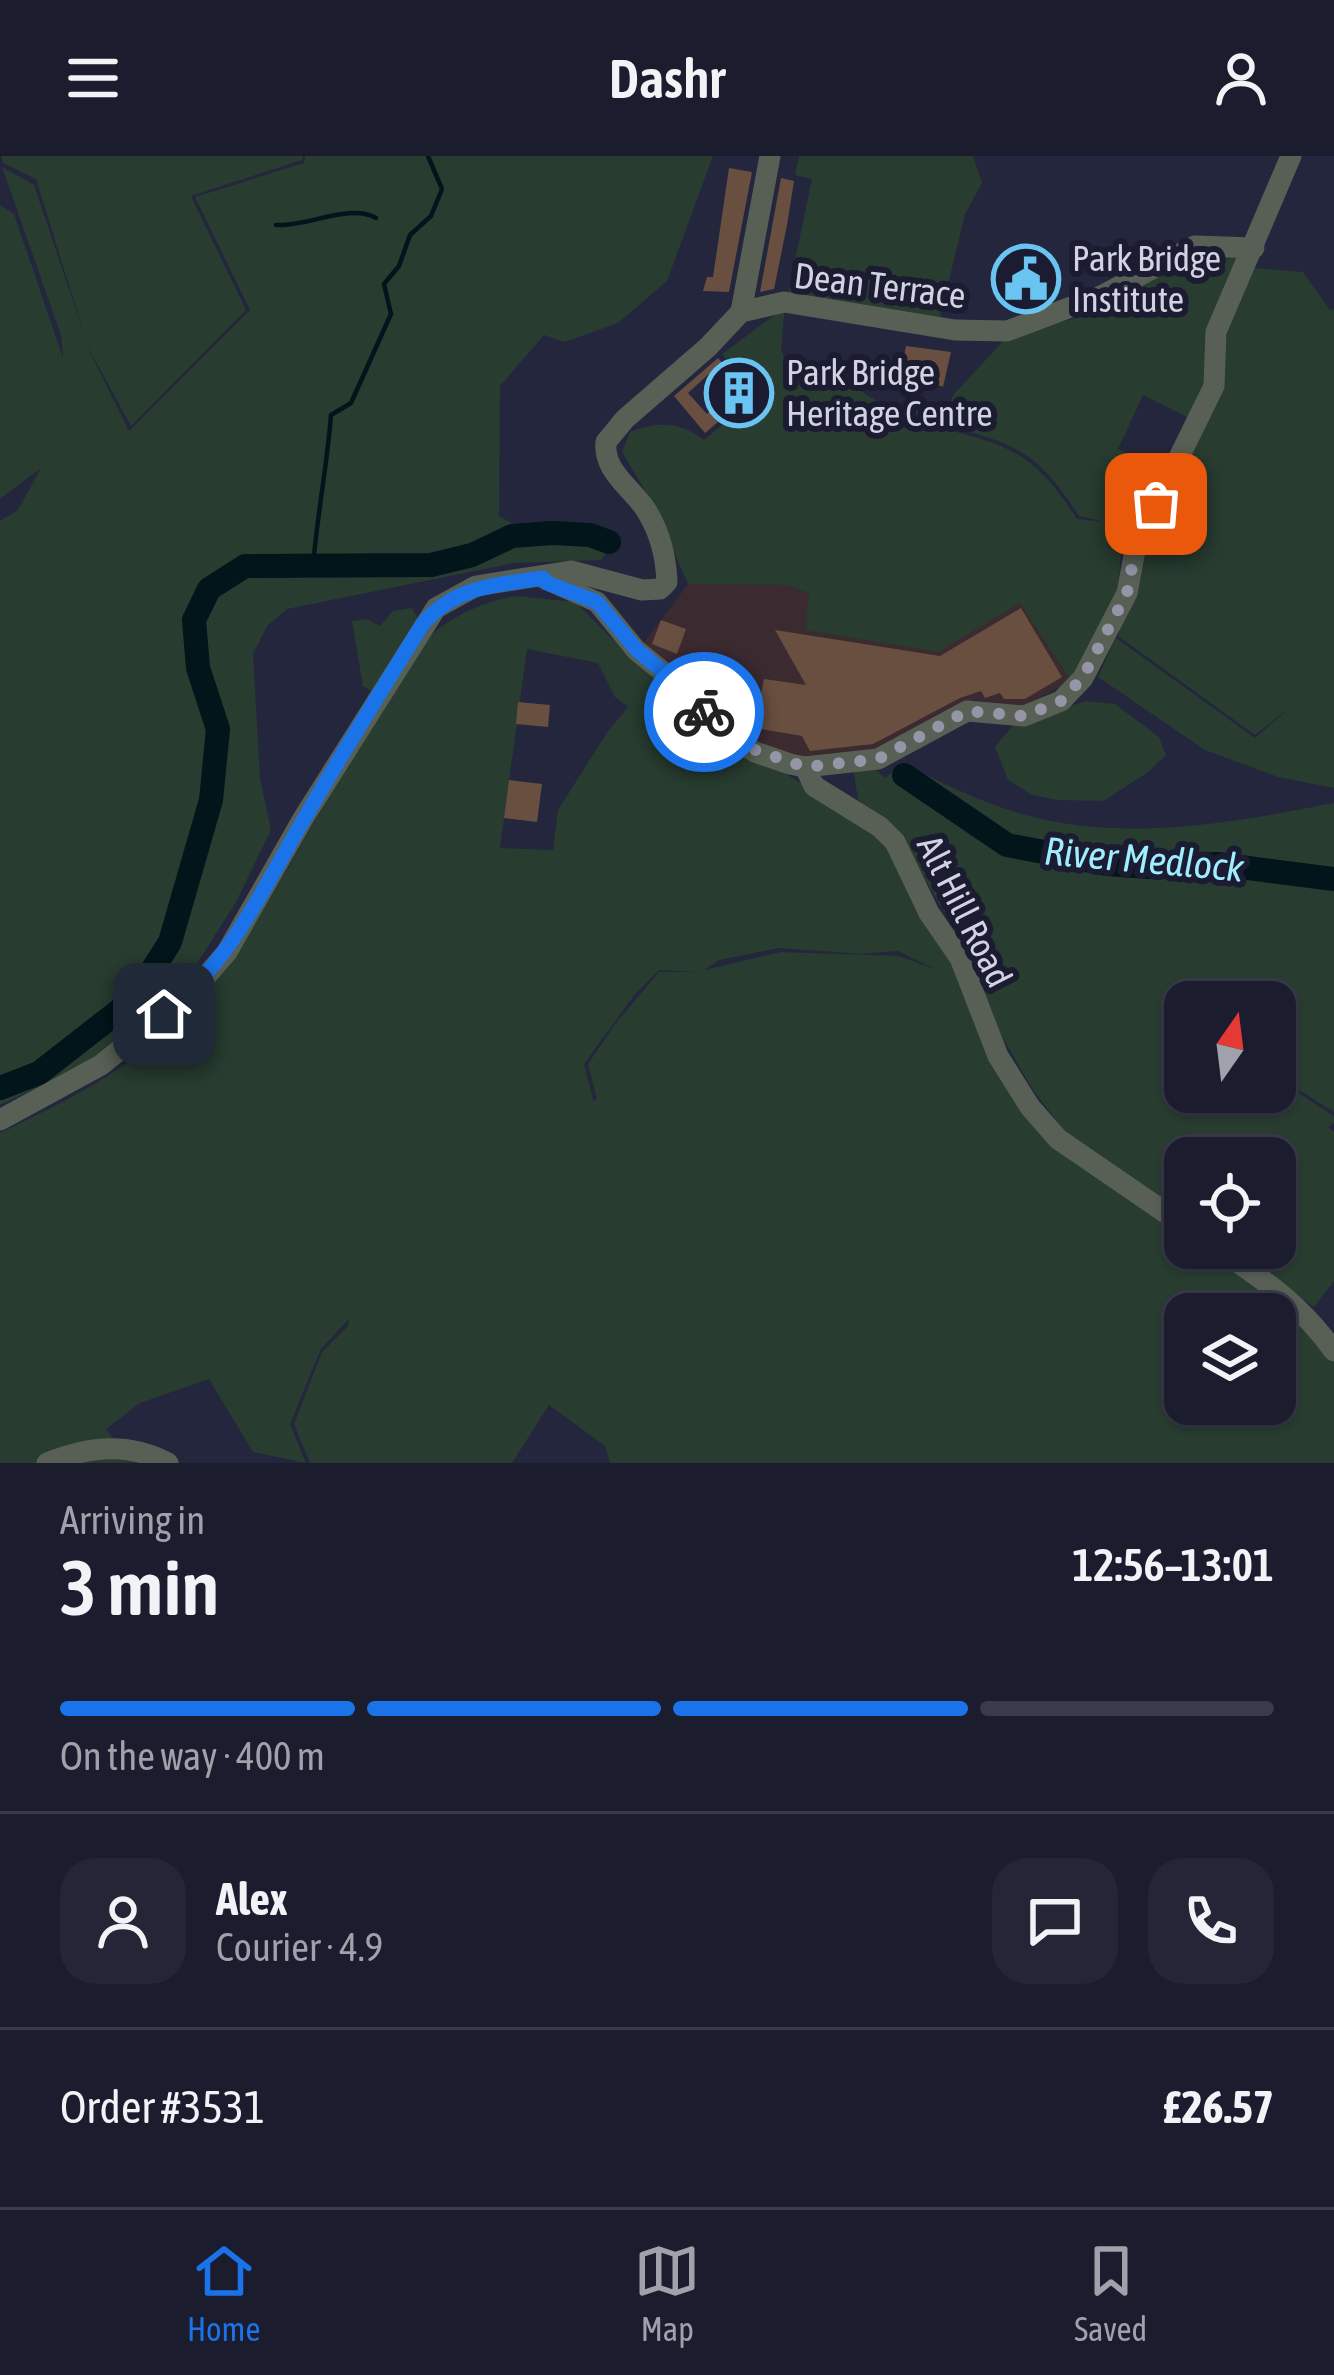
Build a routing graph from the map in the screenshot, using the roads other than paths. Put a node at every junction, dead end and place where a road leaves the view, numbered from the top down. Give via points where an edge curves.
1 (770, 156) edge
2 (1291, 156) edge
3 (1254, 248) junction
4 (741, 312) junction
5 (543, 578) junction
6 (805, 767) junction
7 (0, 1120) edge
8 (1164, 1212) edge
9 (1248, 1269) edge
10 (1334, 1351) edge
11 (47, 1463) edge
12 (168, 1463) edge

1 - 4 street
2 - 3 street
3 - 4 street, Dean Terrace via 1195,246 1103,295 1007,331 784,302
3 - 6 street via 1216,332 1214,386 1136,545 1127,593 1074,690 1024,716 967,711 878,759
4 - 5 street, Dean Terrace via 606,442 609,464 657,533 667,582 642,590 581,572
5 - 6 street, Alt Hill Road via 597,602 728,736
5 - 7 street via 476,586 436,608 227,952 195,989 101,1065
6 - 8 street, Alt Hill Road via 814,786 895,842 1030,1107 1058,1139
9 - 10 street via 1310,1317
11 - 12 street via 82,1449 128,1447

